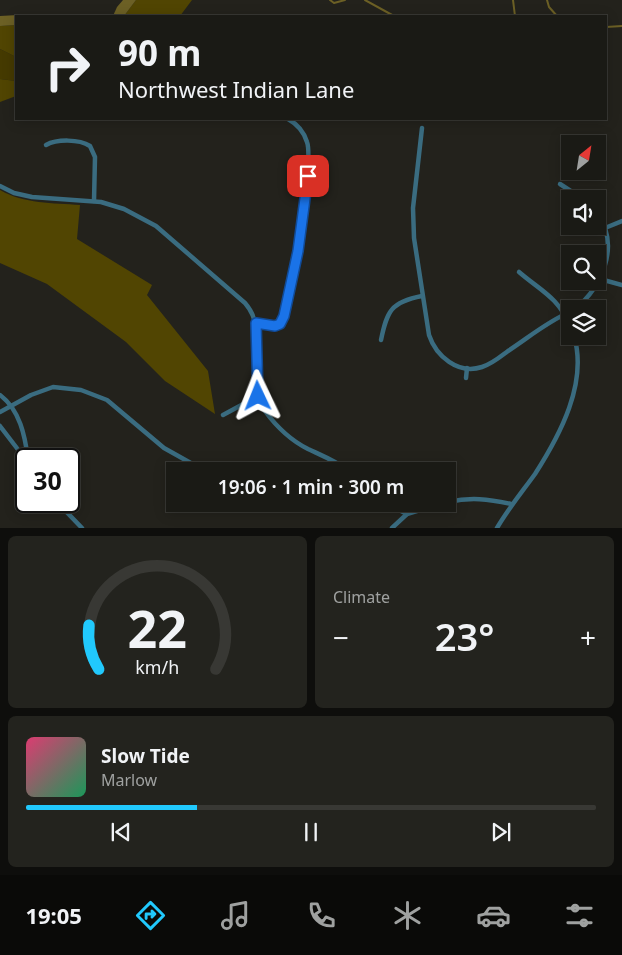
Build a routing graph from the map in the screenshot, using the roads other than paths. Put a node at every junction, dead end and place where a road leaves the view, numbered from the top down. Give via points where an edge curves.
1 (289, 120) edge
2 (422, 128) dead end
3 (46, 145) dead end
4 (560, 184) dead end
5 (0, 186) edge
6 (570, 190) edge
7 (94, 201) junction
8 (622, 220) edge
9 (606, 228) edge
10 (606, 235) edge
11 (606, 258) edge
12 (519, 272) dead end
13 (606, 281) edge
14 (622, 285) edge
15 (593, 290) edge
16 (422, 296) junction
17 (585, 300) edge
18 (561, 310) edge
19 (561, 316) edge
20 (256, 323) junction
21 (381, 340) dead end
22 (576, 345) edge
23 (467, 368) junction
24 (466, 378) dead end
25 (0, 394) edge
26 (258, 396) junction
27 (10, 407) junction
28 (0, 412) edge
29 (223, 415) dead end
30 (0, 426) edge
31 (18, 448) edge
32 (26, 448) edge
33 (189, 462) edge
34 (336, 462) edge
35 (456, 501) edge
36 (512, 504) junction
37 (403, 512) edge
38 (414, 512) edge
39 (68, 513) edge
40 (407, 514) junction
41 (82, 528) edge
42 (392, 528) edge
43 (497, 528) edge

1 - 20 street via 302,130 310,154 298,251 282,321 275,326
2 - 16 street via 413,208
3 - 7 street via 57,141 90,146 95,157
4 - 6 street
5 - 7 street via 32,198
7 - 20 street via 118,207 156,226 245,303
8 - 9 street
10 - 11 street
12 - 18 street via 550,295
13 - 14 street
15 - 17 street
16 - 21 street via 405,299 389,312
16 - 23 street via 432,343 447,361
19 - 23 street via 490,364
20 - 26 street
22 - 36 street via 578,370 568,408 544,459
23 - 24 street
25 - 27 street
26 - 29 street
26 - 34 street via 286,434
27 - 28 street
27 - 32 street via 20,420
27 - 33 street via 53,387 80,390 107,400 164,448
30 - 31 street
35 - 36 street via 472,498
36 - 43 street
37 - 40 street
38 - 40 street
39 - 41 street
40 - 42 street

